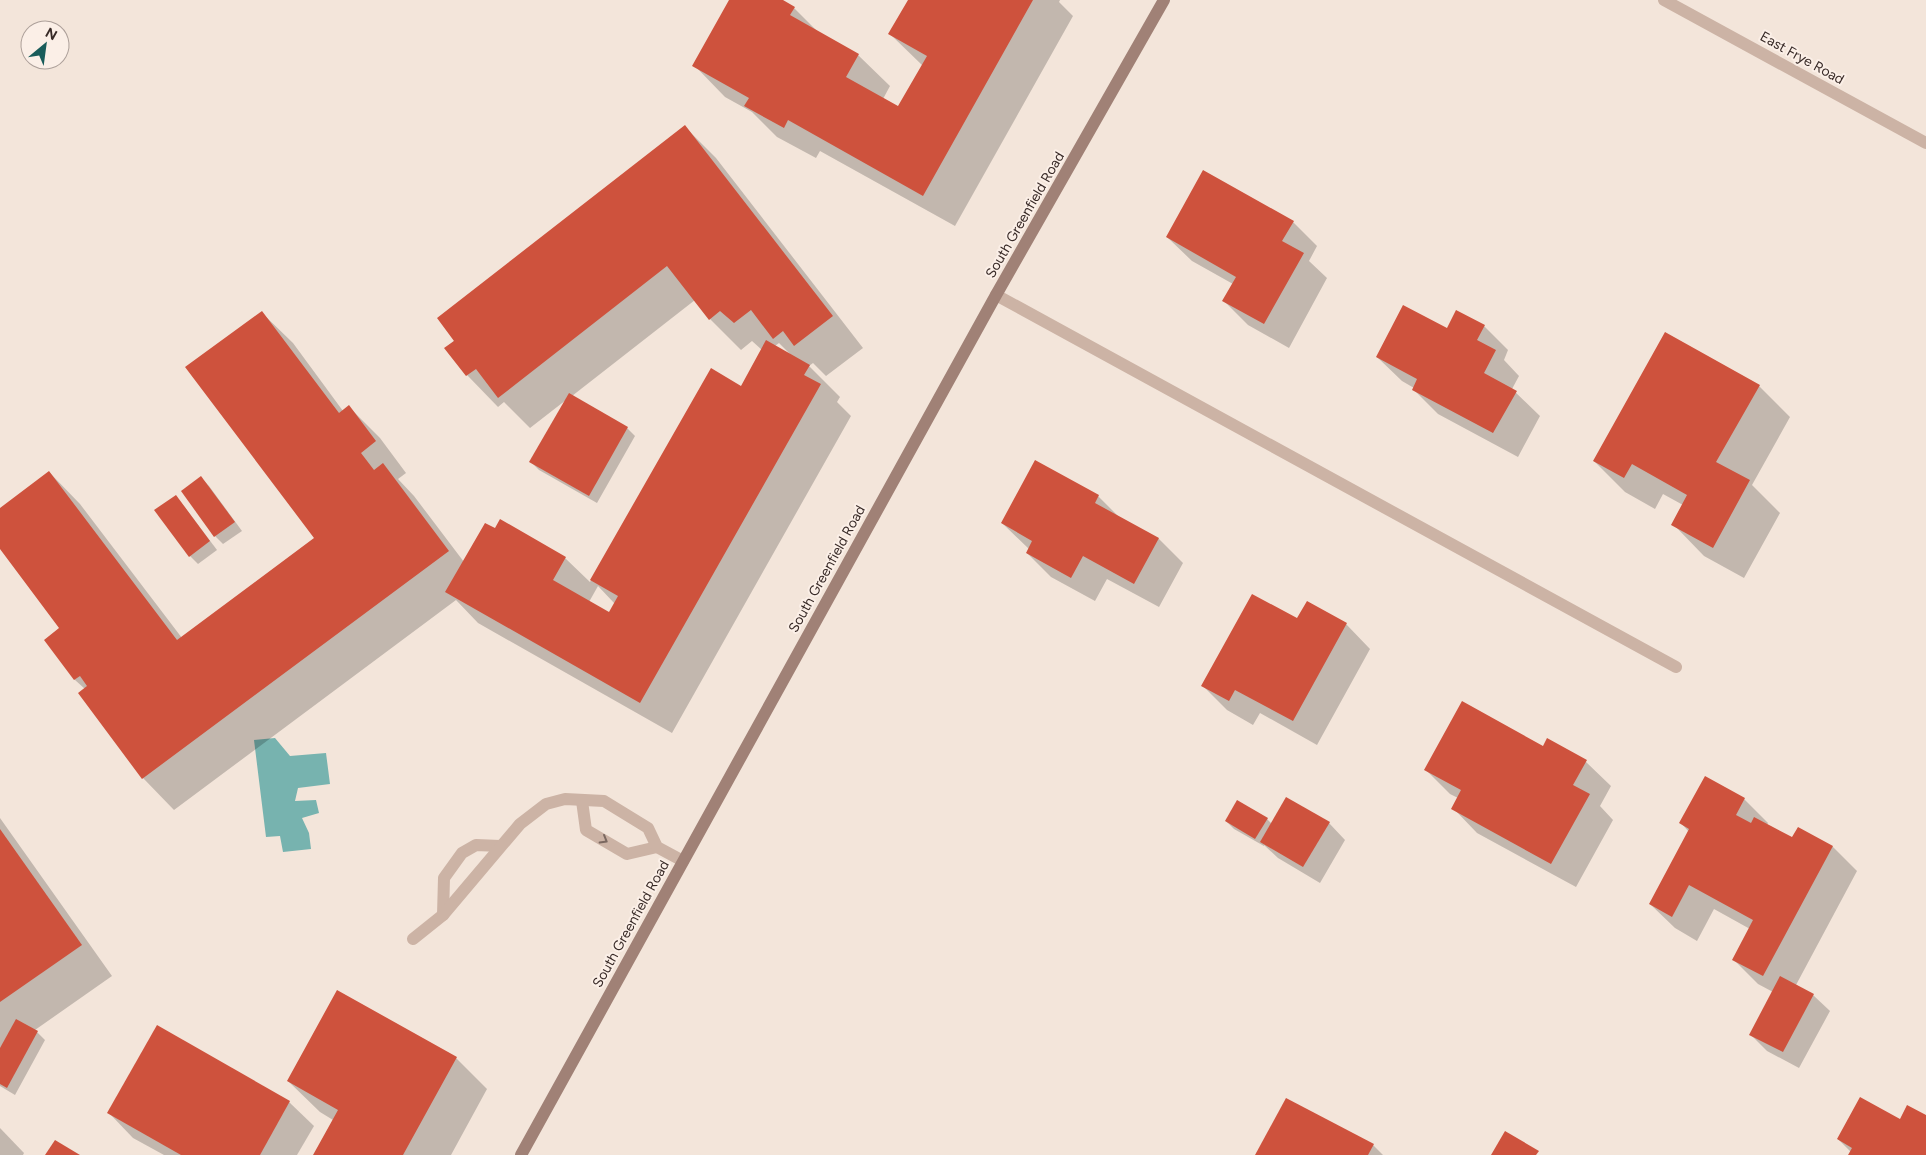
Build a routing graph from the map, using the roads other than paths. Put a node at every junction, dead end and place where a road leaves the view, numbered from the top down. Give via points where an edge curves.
1 (1164, 0) edge
2 (1664, 0) edge
3 (1926, 143) edge
4 (996, 296) junction
5 (1676, 667) dead end
6 (582, 801) junction
7 (500, 846) junction
8 (657, 847) junction
9 (683, 861) junction
10 (443, 915) junction
11 (412, 939) dead end
12 (521, 1155) edge

1 - 4 street, South Greenfield Road
2 - 3 street, East Frye Road
4 - 5 street
4 - 9 street, South Greenfield Road
6 - 7 street via 565,799 546,804 520,824
6 - 8 street via 604,801 648,828
6 -> 8 street via 586,830 627,854
7 - 10 street
7 - 10 street via 476,845 462,854 444,878
8 - 9 street
9 - 12 street, South Greenfield Road
10 - 11 street

